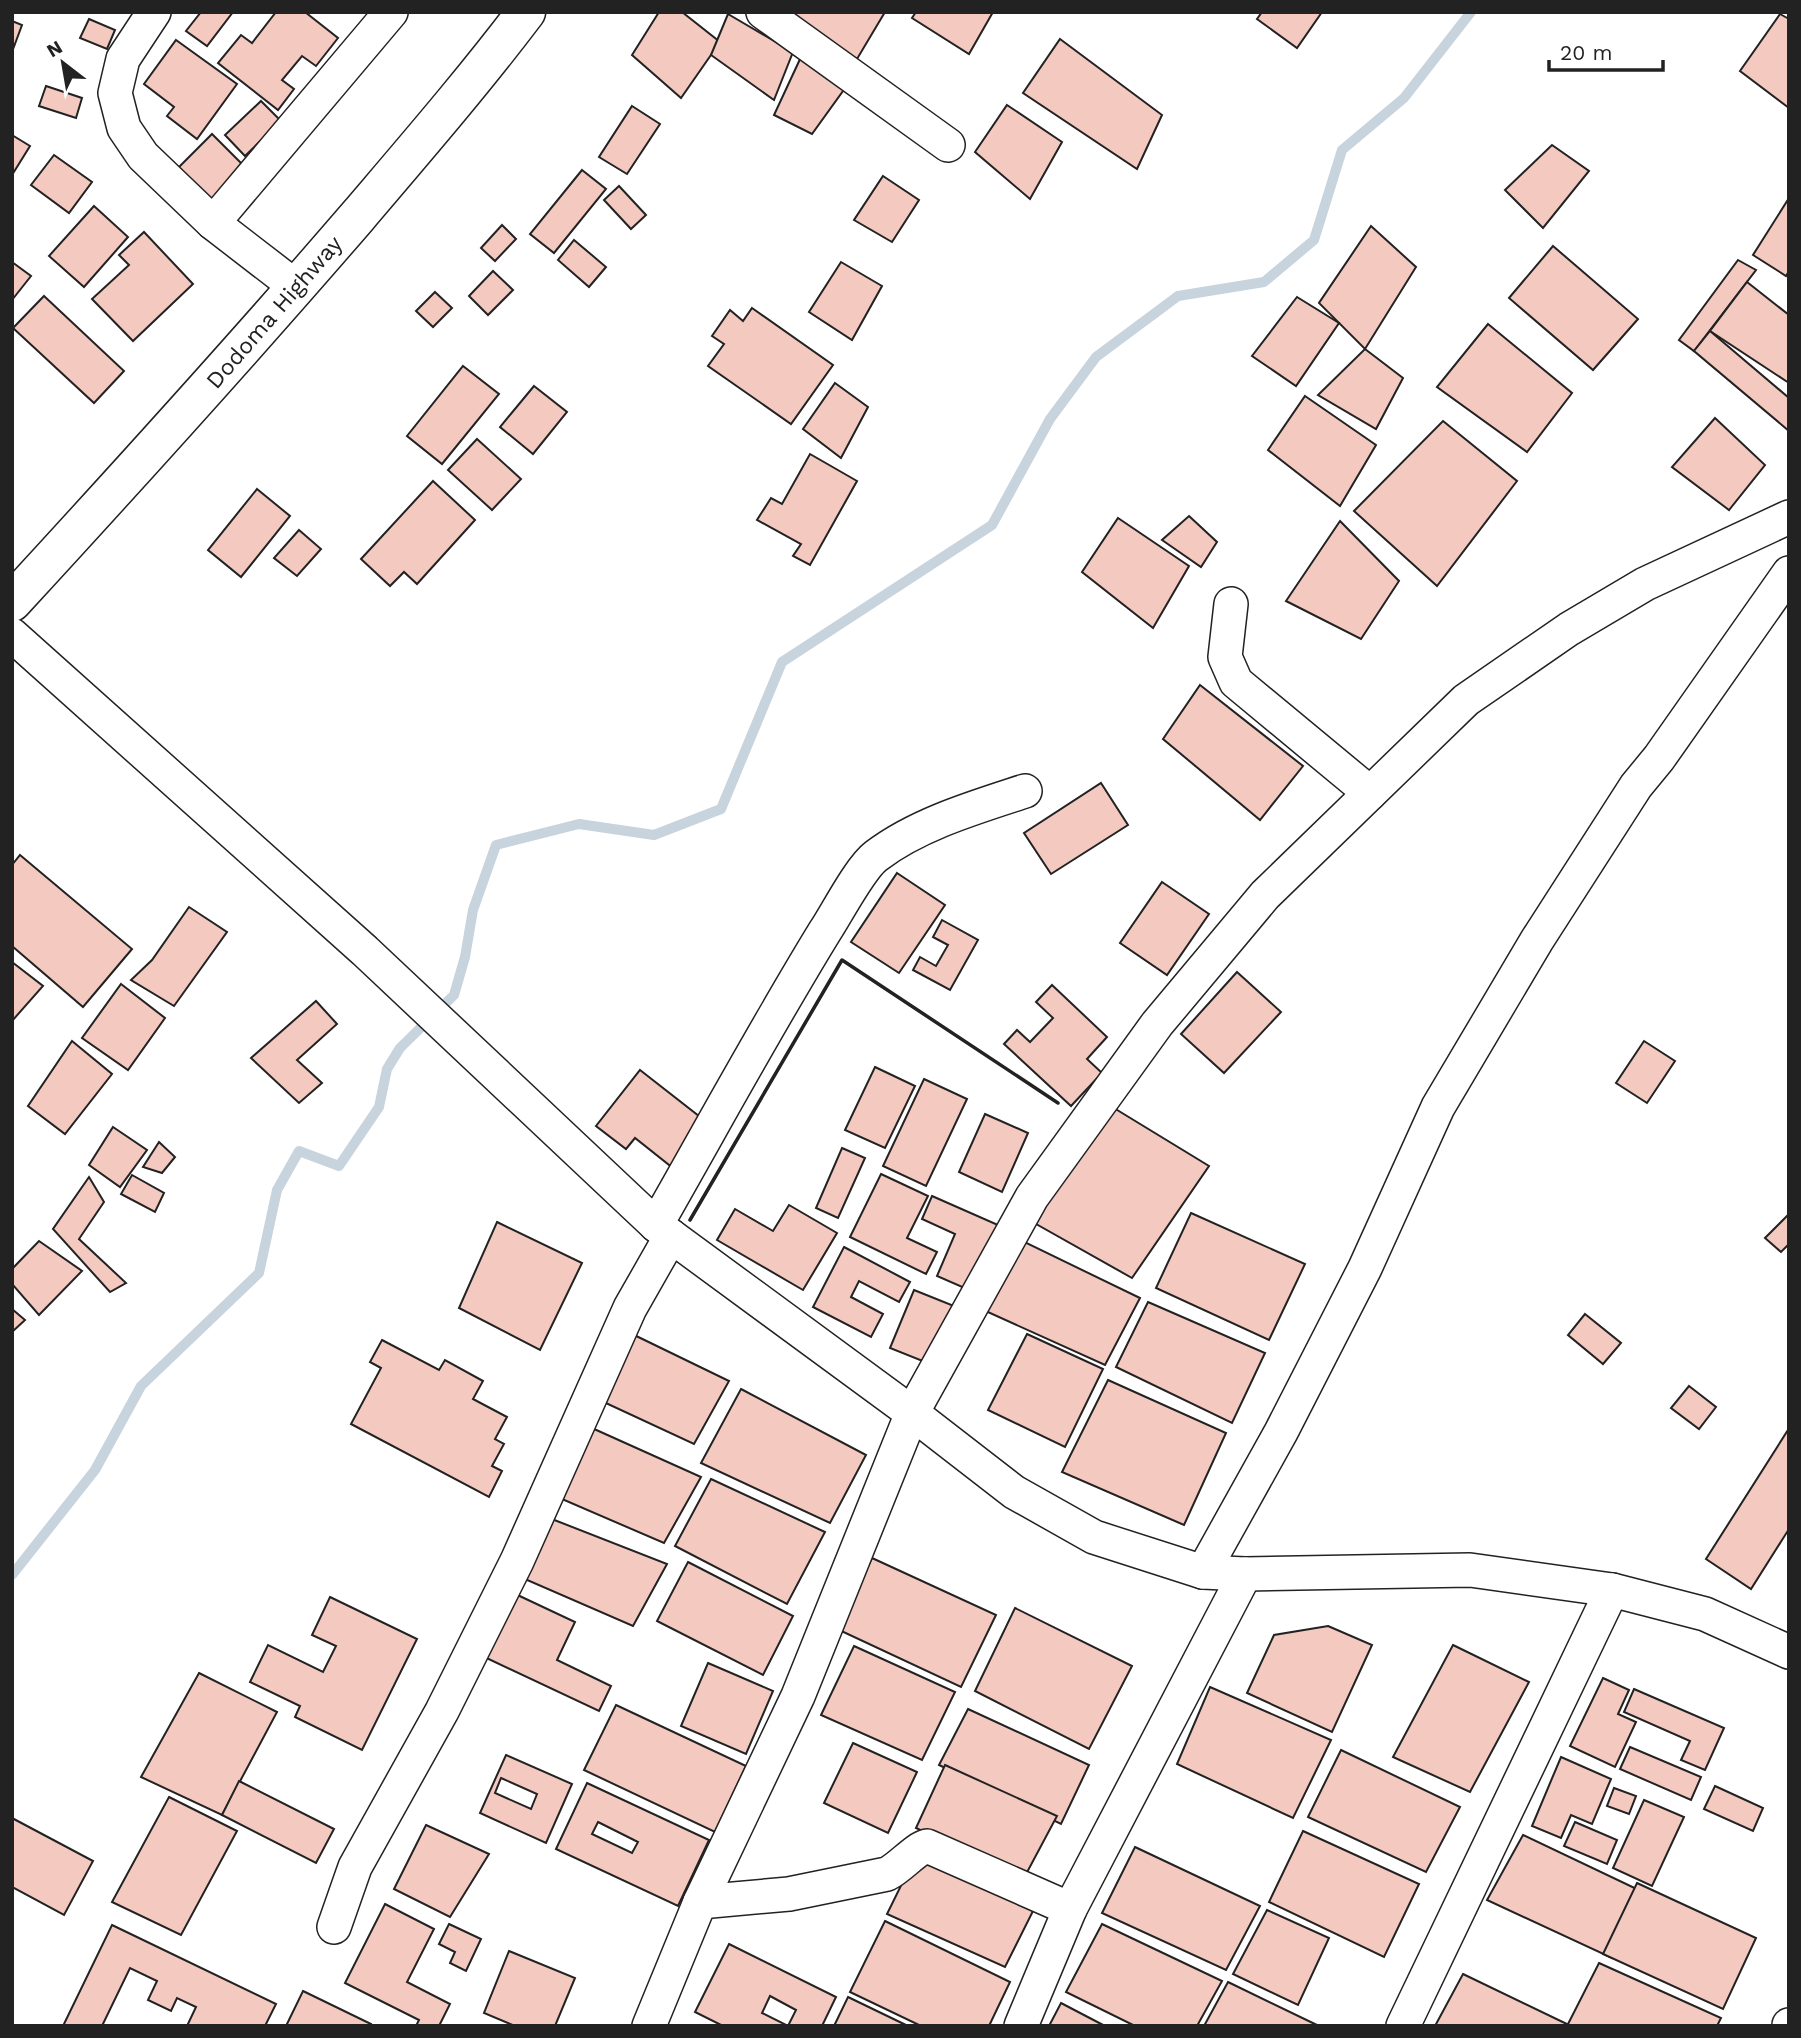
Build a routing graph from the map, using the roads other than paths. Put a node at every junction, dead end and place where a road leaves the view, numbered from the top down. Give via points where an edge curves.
1 (154, 12) edge
2 (391, 12) edge
3 (526, 12) edge
4 (763, 12) edge
5 (948, 145) dead end
6 (213, 223) junction
7 (296, 288) junction
8 (1789, 517) edge
9 (1789, 573) edge
10 (12, 602) edge
11 (1231, 604) dead end
12 (12, 635) edge
13 (1025, 791) dead end
14 (1370, 793) junction
15 (664, 1231) junction
16 (912, 1413) junction
17 (1203, 1572) junction
18 (1245, 1574) junction
19 (1612, 1590) junction
20 (1789, 1652) edge
21 (700, 1902) junction
22 (1070, 1909) junction
23 (334, 1927) dead end
24 (649, 2026) edge
25 (1021, 2026) edge
26 (1403, 2026) edge

1 - 6 street via 123,59 115,93 124,128 143,156
2 - 6 street
3 - 7 highway, Dodoma Highway
4 - 5 street
6 - 7 street
7 - 10 highway, Dodoma Highway
8 - 14 street via 1645,584 1569,629 1466,700
9 - 17 street via 1636,786 1438,1107 1365,1268
11 - 14 street via 1225,657 1236,682
12 - 15 street via 365,951
13 - 15 street via 956,814 873,858 806,962
14 - 16 street via 1265,895 1157,1024 1031,1197
15 - 16 street
15 - 23 street via 517,1561 442,1712 355,1867
16 - 17 street via 1014,1492 1094,1537
16 - 21 street via 798,1696
17 - 18 street
18 - 19 street via 1470,1570
18 - 22 street
19 - 20 street via 1705,1614
19 - 26 street
21 - 22 street via 789,1894 869,1879 900,1867 927,1846
21 - 24 street
22 - 25 street

